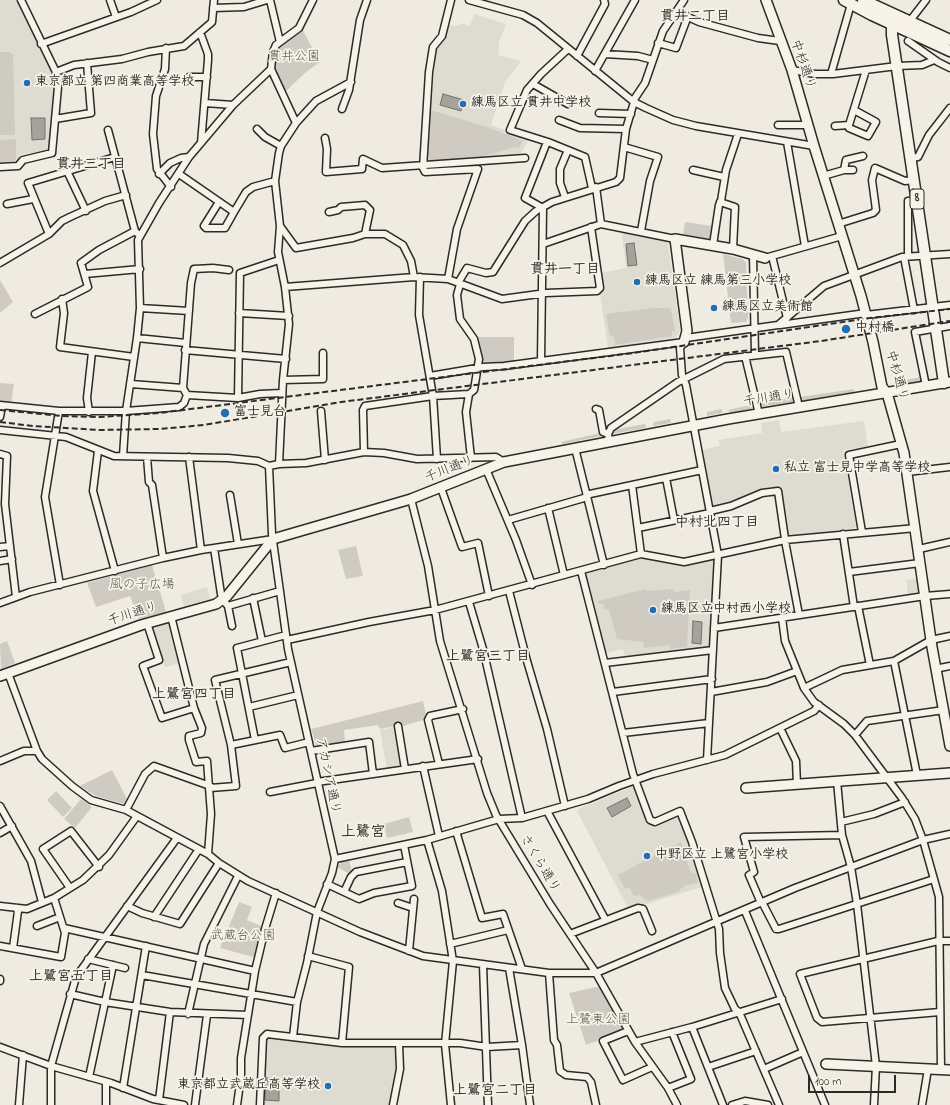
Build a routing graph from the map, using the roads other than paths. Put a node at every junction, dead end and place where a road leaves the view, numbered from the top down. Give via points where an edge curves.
1 (21, 0) edge
2 (110, 0) edge
3 (157, 0) edge
4 (214, 0) edge
5 (269, 0) edge
6 (313, 0) edge
7 (367, 0) edge
8 (451, 0) edge
9 (468, 0) edge
10 (604, 0) edge
11 (635, 0) edge
12 (684, 0) edge
13 (766, 0) edge
14 (863, 0) edge
15 (926, 0) edge
16 (145, 2) edge
17 (848, 2) edge
18 (213, 8) junction
19 (677, 12) junction
20 (688, 16) junction
21 (116, 17) junction
22 (893, 20) junction
23 (909, 22) junction
24 (200, 32) junction
25 (950, 40) edge
26 (780, 41) junction
27 (908, 41) dead end
28 (280, 42) junction
29 (658, 43) junction
30 (41, 44) junction
31 (166, 48) junction
32 (568, 50) junction
33 (950, 51) edge
34 (605, 54) junction
35 (576, 56) junction
36 (653, 60) junction
37 (934, 60) junction
38 (87, 63) junction
39 (897, 66) junction
40 (950, 68) edge
41 (271, 69) junction
42 (792, 70) junction
43 (866, 70) junction
44 (595, 71) junction
45 (56, 72) junction
46 (831, 74) junction
47 (189, 77) dead end
48 (207, 77) junction
49 (351, 82) junction
50 (533, 84) junction
51 (634, 101) junction
52 (205, 103) junction
53 (568, 104) dead end
54 (233, 105) junction
55 (950, 108) edge
56 (342, 109) dead end
57 (854, 110) junction
58 (598, 113) dead end
59 (630, 114) junction
60 (55, 119) junction
61 (559, 120) dead end
62 (296, 123) junction
63 (778, 125) dead end
64 (808, 125) junction
65 (849, 125) junction
66 (835, 126) dead end
67 (257, 129) dead end
68 (626, 129) junction
69 (108, 130) dead end
70 (738, 134) junction
71 (325, 138) dead end
72 (547, 142) junction
73 (787, 142) junction
74 (201, 143) junction
75 (281, 146) junction
76 (814, 146) junction
77 (624, 147) junction
78 (568, 150) junction
79 (863, 156) dead end
80 (115, 157) junction
81 (189, 157) junction
82 (525, 158) dead end
83 (911, 158) junction
84 (423, 165) junction
85 (0, 167) edge
86 (693, 170) dead end
87 (844, 170) junction
88 (853, 170) dead end
89 (67, 171) junction
90 (159, 174) junction
91 (179, 174) junction
92 (823, 176) junction
93 (724, 177) junction
94 (914, 180) junction
95 (275, 181) junction
96 (171, 187) junction
97 (594, 187) junction
98 (126, 195) junction
99 (565, 197) junction
100 (33, 199) junction
101 (917, 200) junction
102 (219, 202) junction
103 (720, 202) junction
104 (7, 204) dead end
105 (543, 208) junction
106 (86, 211) junction
107 (234, 212) junction
108 (329, 212) dead end
109 (601, 224) junction
110 (838, 224) junction
111 (280, 226) junction
112 (591, 227) junction
113 (921, 229) junction
114 (135, 231) junction
115 (641, 231) junction
116 (908, 231) junction
117 (49, 234) junction
118 (365, 234) junction
119 (140, 236) junction
120 (842, 236) junction
121 (675, 239) junction
122 (543, 244) junction
123 (713, 246) junction
124 (805, 246) junction
125 (733, 249) junction
126 (753, 254) junction
127 (950, 254) edge
128 (926, 255) junction
129 (768, 257) junction
130 (906, 257) junction
131 (279, 260) junction
132 (0, 263) edge
133 (140, 269) junction
134 (229, 270) dead end
135 (85, 274) junction
136 (855, 276) junction
137 (417, 277) junction
138 (448, 279) junction
139 (459, 284) junction
140 (285, 287) junction
141 (542, 293) junction
142 (62, 300) junction
143 (950, 305) edge
144 (140, 308) junction
145 (933, 308) junction
146 (914, 310) junction
147 (188, 311) junction
148 (239, 313) junction
149 (36, 314) dead end
150 (866, 314) junction
151 (289, 316) junction
152 (787, 318) junction
153 (778, 325) junction
154 (950, 326) edge
155 (755, 328) junction
156 (937, 328) junction
157 (137, 338) junction
158 (685, 340) junction
159 (186, 343) junction
160 (185, 350) junction
161 (92, 352) junction
162 (323, 353) dead end
163 (240, 354) junction
164 (755, 355) junction
165 (745, 356) junction
166 (134, 357) junction
167 (286, 359) junction
168 (542, 360) junction
169 (478, 368) junction
170 (430, 376) junction
171 (684, 379) junction
172 (283, 380) junction
173 (947, 383) edge
174 (131, 384) junction
175 (926, 386) junction
176 (183, 388) junction
177 (282, 393) junction
178 (887, 393) junction
179 (469, 394) junction
180 (187, 395) junction
181 (433, 396) junction
182 (238, 398) junction
183 (1, 406) edge
184 (798, 407) junction
185 (596, 408) dead end
186 (59, 411) junction
187 (126, 411) junction
188 (321, 411) dead end
189 (89, 412) junction
190 (759, 414) junction
191 (0, 417) edge
192 (694, 426) junction
193 (0, 430) edge
194 (55, 435) junction
195 (608, 438) junction
196 (901, 444) junction
197 (574, 448) junction
198 (98, 451) junction
199 (364, 452) junction
200 (0, 454) edge
201 (123, 456) junction
202 (147, 457) junction
203 (189, 457) junction
204 (471, 458) junction
205 (437, 459) junction
206 (325, 460) junction
207 (504, 462) junction
208 (279, 464) junction
209 (269, 466) junction
210 (950, 467) edge
211 (486, 469) junction
212 (702, 470) junction
213 (907, 472) junction
214 (666, 478) junction
215 (632, 485) junction
216 (441, 488) junction
217 (230, 495) dead end
218 (586, 496) junction
219 (411, 499) junction
220 (548, 508) junction
221 (710, 512) junction
222 (508, 520) junction
223 (674, 520) junction
224 (638, 528) junction
225 (916, 528) junction
226 (862, 532) junction
227 (843, 534) junction
228 (273, 540) junction
229 (785, 540) junction
230 (950, 542) edge
231 (238, 544) junction
232 (10, 546) junction
233 (0, 547) edge
234 (214, 548) junction
235 (919, 549) junction
236 (200, 550) junction
237 (642, 554) junction
238 (718, 555) junction
239 (163, 558) junction
240 (12, 559) junction
241 (0, 561) edge
242 (920, 563) junction
243 (604, 565) junction
244 (581, 570) junction
245 (115, 571) junction
246 (849, 572) junction
247 (564, 575) junction
248 (60, 585) junction
249 (532, 585) junction
250 (280, 591) junction
251 (508, 591) junction
252 (950, 594) edge
253 (489, 596) junction
254 (925, 596) junction
255 (16, 597) junction
256 (253, 598) junction
257 (469, 602) junction
258 (0, 603) edge
259 (225, 603) junction
260 (856, 606) junction
261 (436, 610) junction
262 (799, 615) junction
263 (170, 616) junction
264 (782, 618) junction
265 (147, 623) junction
266 (232, 626) dead end
267 (714, 628) junction
268 (950, 636) edge
269 (286, 638) junction
270 (931, 640) junction
271 (262, 641) junction
272 (713, 650) junction
273 (894, 661) junction
274 (291, 662) junction
275 (605, 663) junction
276 (870, 665) junction
277 (950, 666) edge
278 (935, 669) junction
279 (797, 671) junction
280 (241, 673) junction
281 (4, 674) edge
282 (712, 679) junction
283 (804, 688) junction
284 (613, 692) junction
285 (711, 692) junction
286 (298, 695) junction
287 (819, 705) junction
288 (249, 707) junction
289 (194, 708) junction
290 (463, 710) junction
291 (946, 711) edge
292 (905, 715) junction
293 (709, 723) junction
294 (398, 726) dead end
295 (780, 728) junction
296 (623, 734) junction
297 (855, 734) junction
298 (255, 740) junction
299 (309, 742) junction
300 (231, 745) junction
301 (950, 746) edge
302 (311, 750) junction
303 (37, 751) junction
304 (478, 758) junction
305 (707, 760) junction
306 (0, 761) edge
307 (439, 764) junction
308 (423, 766) junction
309 (405, 769) junction
310 (950, 773) edge
311 (373, 774) junction
312 (917, 775) junction
313 (886, 778) junction
314 (636, 779) junction
315 (837, 781) junction
316 (317, 783) junction
317 (798, 785) junction
318 (210, 787) junction
319 (746, 788) dead end
320 (270, 792) dead end
321 (905, 802) junction
322 (0, 806) edge
323 (565, 806) junction
324 (126, 810) junction
325 (547, 811) junction
326 (137, 816) junction
327 (522, 818) junction
328 (499, 819) junction
329 (841, 822) junction
330 (12, 826) junction
331 (456, 832) junction
332 (0, 833) edge
333 (950, 834) edge
334 (842, 835) junction
335 (439, 836) junction
336 (177, 838) junction
337 (427, 840) junction
338 (923, 840) junction
339 (404, 844) junction
340 (199, 849) junction
341 (208, 854) junction
342 (335, 859) junction
343 (407, 862) junction
344 (219, 863) junction
345 (99, 867) junction
346 (851, 867) junction
347 (238, 876) junction
348 (934, 879) junction
349 (327, 884) junction
350 (70, 888) junction
351 (344, 892) junction
352 (276, 893) junction
353 (54, 898) junction
354 (414, 899) dead end
355 (42, 902) junction
356 (398, 903) dead end
357 (762, 903) junction
358 (857, 904) junction
359 (0, 906) edge
360 (127, 906) junction
361 (16, 908) junction
362 (413, 908) junction
363 (746, 911) junction
364 (317, 912) junction
365 (154, 917) junction
366 (60, 918) junction
367 (605, 919) junction
368 (717, 922) junction
369 (37, 926) dead end
370 (64, 928) junction
371 (508, 930) junction
372 (652, 931) dead end
373 (570, 934) junction
374 (105, 936) junction
375 (938, 941) junction
376 (950, 941) edge
377 (450, 944) junction
378 (0, 946) edge
379 (146, 946) junction
380 (13, 948) junction
381 (409, 951) junction
382 (308, 956) junction
383 (200, 958) junction
384 (864, 958) junction
385 (88, 959) junction
386 (453, 961) junction
387 (113, 965) junction
388 (483, 965) junction
389 (125, 968) dead end
390 (510, 968) junction
391 (522, 969) junction
392 (256, 971) junction
393 (549, 973) junction
394 (596, 973) junction
395 (142, 975) junction
396 (194, 985) junction
397 (70, 994) junction
398 (251, 994) junction
399 (782, 999) junction
400 (105, 1002) junction
401 (297, 1002) junction
402 (136, 1007) junction
403 (170, 1012) junction
404 (739, 1012) junction
405 (940, 1012) junction
406 (188, 1014) junction
407 (207, 1014) junction
408 (248, 1015) junction
409 (870, 1017) junction
410 (692, 1027) junction
411 (628, 1031) junction
412 (672, 1032) junction
413 (293, 1037) junction
414 (635, 1042) junction
415 (342, 1043) junction
416 (399, 1044) junction
417 (445, 1044) junction
418 (522, 1044) junction
419 (0, 1047) edge
420 (486, 1047) junction
421 (756, 1051) junction
422 (803, 1052) junction
423 (23, 1056) junction
424 (826, 1064) dead end
425 (51, 1066) junction
426 (876, 1066) junction
427 (652, 1067) junction
428 (708, 1067) junction
429 (764, 1069) junction
430 (928, 1069) junction
431 (945, 1070) edge
432 (89, 1077) junction
433 (106, 1082) junction
434 (123, 1088) junction
435 (668, 1088) junction
436 (160, 1100) junction
437 (167, 1104) edge
438 (757, 1104) edge
439 (19, 1105) edge
440 (51, 1105) edge
441 (106, 1105) edge
442 (184, 1105) edge
443 (195, 1105) edge
444 (237, 1105) edge
445 (260, 1105) edge
446 (393, 1105) edge
447 (451, 1105) edge
448 (488, 1105) edge
449 (530, 1105) edge
450 (596, 1105) edge
451 (677, 1105) edge
452 (723, 1105) edge
453 (732, 1105) edge
454 (768, 1105) edge
455 (779, 1105) edge
456 (825, 1105) edge
457 (874, 1105) edge
458 (922, 1105) edge

1 - 30 street
2 - 21 street
3 - 16 street
4 - 18 street
5 - 18 street via 244,7
5 - 28 street
6 - 28 street via 299,28
7 - 49 street via 360,20
8 - 84 street via 442,36 433,47
9 - 32 street via 523,15 537,23
10 - 35 street via 605,4
11 - 34 street
12 - 19 street
13 - 26 main road, 中杉通り
14 - 22 main road
15 - 23 street
16 - 21 street
17 - 22 main road
17 - 46 street
18 - 24 street via 212,22
19 - 20 street
19 - 29 street via 667,24
20 - 26 street via 699,22 758,38
20 - 29 street via 676,48
21 - 30 street
22 - 23 main road
22 - 33 main road
22 - 39 main road, 8
23 - 25 main road
24 - 31 street via 184,46
24 - 48 street via 208,54
26 - 42 main road, 中杉通り
27 - 37 street
28 - 41 street via 273,52
29 - 36 street
30 - 45 street
31 - 38 street
31 - 90 street via 165,69 156,96 153,129
32 - 35 street
32 - 50 street
34 - 36 street via 638,56
34 - 44 street
35 - 44 street
36 - 51 street via 645,83
37 - 39 street via 922,65
37 - 40 street
38 - 45 street
38 - 60 street via 91,113
39 - 43 street
39 - 83 main road, 8
41 - 54 street
41 - 62 street
42 - 46 street
42 - 64 main road, 中杉通り
43 - 46 street
43 - 57 street
44 - 51 street
45 - 60 street via 58,88
47 - 48 street
48 - 52 street
49 - 56 street
49 - 62 street via 316,101
50 - 53 street
50 - 72 street via 527,90 510,130
51 - 59 street
51 - 70 street via 688,124
52 - 54 street
52 - 74 street
54 - 74 street
55 - 83 street via 929,135 918,156
57 - 65 street
57 - 65 street via 876,122 868,136 849,128
58 - 59 street
59 - 68 street
60 - 85 street via 52,153 23,160 18,166
61 - 68 street via 580,128
62 - 75 street
63 - 64 street
64 - 76 main road, 中杉通り
65 - 66 street
67 - 75 street
68 - 77 street
69 - 80 street
70 - 73 street
70 - 93 street
71 - 84 street via 326,172 362,169 363,159 382,168
72 - 78 street
72 - 105 street via 524,198
73 - 76 street
73 - 124 street
74 - 81 street
75 - 95 street
76 - 92 main road, 中杉通り
77 - 97 street via 620,178 616,182
77 - 115 street via 658,156 650,180
78 - 97 street via 585,157
78 - 99 street via 560,169 560,183
79 - 87 street via 844,160
80 - 89 street
80 - 98 street
81 - 90 street via 170,163
81 - 91 street
82 - 84 street
83 - 94 main road, 8
84 - 138 street via 425,172 478,169 455,236
86 - 93 street
87 - 88 street
87 - 92 street
89 - 100 street via 28,183
89 - 106 street
90 - 96 street
91 - 96 street
91 - 102 street
92 - 110 main road, 中杉通り
93 - 103 street
94 - 101 main road, 8
94 - 110 street via 905,181 875,168 872,180 876,210
95 - 107 street via 250,189
95 - 111 street
96 - 119 street
97 - 99 street
97 - 109 street
98 - 106 street via 105,201
98 - 114 street
99 - 105 street
100 - 104 street
100 - 117 street
101 - 113 main road, 8
101 - 116 street via 908,201
102 - 107 street
102 - 107 street via 204,226 206,228 225,228
103 - 123 street
103 - 125 street via 735,207
105 - 122 street
105 - 139 street via 526,221 493,272 486,273 467,268
106 - 117 street via 62,221
108 - 118 street via 341,207 365,205 370,210
109 - 112 street
109 - 115 street
110 - 120 main road, 中杉通り
111 - 118 street via 296,248
111 - 131 street
112 - 122 street
112 - 141 street via 600,288 597,291
113 - 116 street
113 - 128 main road, 8
114 - 119 street
114 - 135 street via 81,263
115 - 121 street
116 - 130 street
117 - 132 street
118 - 137 street via 384,234 403,245
119 - 133 street
120 - 124 street
120 - 136 main road, 中杉通り
121 - 123 main road
121 - 158 main road via 687,331
122 - 141 street
123 - 125 main road
124 - 129 street
125 - 126 main road
126 - 129 main road
126 - 155 street
127 - 128 street
128 - 130 street
128 - 145 main road, 8
129 - 152 street
130 - 136 street
130 - 146 street
131 - 140 street
131 - 148 street via 240,273
133 - 135 street
133 - 144 street
134 - 147 street via 194,269
135 - 142 street via 88,287
136 - 150 main road, 中杉通り
136 - 152 street via 824,286
137 - 138 street
137 - 140 street
137 - 170 street via 419,314
138 - 139 street
139 - 141 street via 502,298
139 - 169 street via 458,312 474,339 479,359
140 - 151 street
141 - 168 street
142 - 149 street
142 - 161 street via 64,313 60,348
143 - 145 street
144 - 147 street
144 - 157 street
145 - 146 street
145 - 156 main road, 8
146 - 150 street
147 - 159 street
148 - 151 street
148 - 163 street
150 - 153 street
150 - 178 main road, 中杉通り via 882,387
151 - 167 street
152 - 153 street
153 - 155 street
154 - 156 street
155 - 158 street
155 - 164 street
156 - 173 main road, 8
156 - 175 street via 915,332
157 - 159 street
157 - 166 street
158 - 168 street
158 - 171 street via 680,348
159 - 160 street
160 - 163 street
160 - 176 street
161 - 166 street
161 - 189 street via 87,398
162 - 172 street via 323,379
163 - 167 street
163 - 182 street
164 - 165 street
164 - 184 street via 786,352
165 - 171 street via 724,359
165 - 190 street
166 - 174 street
167 - 172 street
168 - 169 street
169 - 170 street
169 - 179 street via 474,390
170 - 181 street
171 - 192 street
171 - 195 street via 611,428
172 - 177 street
173 - 175 main road, 千川通り
174 - 176 street
174 - 187 street
175 - 178 main road, 千川通り
176 - 180 street
177 - 182 street
177 - 208 street
178 - 184 main road, 千川通り
178 - 196 main road, 中杉通り
179 - 181 street
179 - 204 street via 466,423
180 - 182 street
180 - 187 street via 179,407
181 - 199 street via 365,406
181 - 205 street
183 - 186 street
183 - 191 street
184 - 190 main road, 千川通り
185 - 195 street via 599,410 603,432
186 - 189 street
186 - 194 street
187 - 189 street
187 - 201 street
188 - 206 street
190 - 192 main road, 千川通り
192 - 195 main road, 千川通り
192 - 212 street
193 - 194 street
194 - 198 street via 77,440
194 - 248 street via 45,497
195 - 197 main road, 千川通り
196 - 213 main road, 中杉通り
196 - 226 street via 848,455
197 - 207 main road, 千川通り
197 - 218 street
198 - 201 street
198 - 245 street via 93,491
199 - 205 street
199 - 206 street
200 - 232 street via 7,456 5,504
201 - 202 street
202 - 203 street
202 - 239 street
203 - 209 street via 258,461
203 - 236 street
204 - 205 street
204 - 207 street via 496,457
206 - 208 street
207 - 211 main road, 千川通り
208 - 209 street
209 - 228 street, アカシア通り
210 - 213 street
211 - 216 main road, 千川通り
211 - 222 street
212 - 214 street
212 - 221 street
213 - 225 main road, 中杉通り
214 - 215 street
214 - 223 street
215 - 218 street
215 - 224 street
216 - 219 main road, 千川通り
216 - 253 street via 462,547 478,543
217 - 231 street
218 - 220 street
218 - 243 street
219 - 228 main road, 千川通り
219 - 261 street, さくら通り
220 - 222 street
220 - 247 street
221 - 223 street
221 - 229 street via 762,493 778,490
221 - 238 street
222 - 249 street
223 - 224 street
224 - 237 street
225 - 226 street
225 - 235 main road, 中杉通り
226 - 227 street
227 - 229 street
227 - 246 street
228 - 231 street
228 - 250 street, アカシア通り
228 - 259 main road, 千川通り
229 - 238 street
229 - 262 street
230 - 235 street
231 - 234 street
232 - 233 street
232 - 240 street
234 - 236 street
234 - 259 street
235 - 242 main road, 中杉通り
236 - 239 street
237 - 238 street via 684,562
237 - 243 street
238 - 267 street
239 - 245 street
240 - 241 street
240 - 255 street
242 - 246 street
242 - 254 main road, 中杉通り
243 - 244 street
244 - 247 street
244 - 275 street
245 - 248 street
246 - 260 street
247 - 249 street
248 - 255 street
249 - 251 street
250 - 256 street
250 - 269 street, アカシア通り
251 - 253 street
251 - 323 street via 547,729
252 - 254 street
253 - 257 street
254 - 260 street
254 - 270 main road, 中杉通り
255 - 258 street
256 - 259 street
256 - 271 street
257 - 261 street
257 - 327 street via 483,649
259 - 263 main road, 千川通り
259 - 266 street
260 - 262 street
260 - 276 street
261 - 269 street
261 - 290 street, さくら通り via 444,654
262 - 264 street
263 - 265 main road, 千川通り
263 - 289 street
264 - 267 street
264 - 279 street via 785,641
265 - 281 main road, 千川通り
265 - 289 street via 159,660 143,666 162,718
267 - 272 street
268 - 270 street
269 - 271 street
269 - 274 street, アカシア通り
270 - 273 street
270 - 278 main road, 中杉通り
271 - 280 street via 237,648
272 - 275 street
272 - 282 street
273 - 276 street
273 - 292 street
274 - 280 street
274 - 286 street, アカシア通り
275 - 284 street
276 - 283 street via 842,670
277 - 278 street
278 - 291 main road, 中杉通り
279 - 283 street
279 - 285 street via 767,682
280 - 288 street
280 - 300 street via 215,680
281 - 303 street
282 - 284 street
282 - 285 street
283 - 287 street
284 - 296 street
285 - 293 street
286 - 288 street
286 - 299 street, アカシア通り
287 - 295 street via 814,711
287 - 297 street
288 - 298 street
289 - 318 street via 202,728 201,733 189,736 188,740 196,762 207,761
290 - 304 street, さくら通り
290 - 307 street via 430,716 428,720
291 - 292 street
291 - 301 main road, 中杉通り
292 - 297 street via 867,722
292 - 312 street
293 - 296 street
293 - 305 street
294 - 309 street
295 - 305 street via 725,755
295 - 317 street via 796,761
296 - 314 street
297 - 313 street
298 - 299 street via 280,735 285,748
298 - 300 street
299 - 302 street, アカシア通り
300 - 318 street via 236,786
302 - 311 street via 369,742
302 - 316 street, アカシア通り
303 - 306 street via 24,751
303 - 324 street via 52,768 91,800
304 - 307 street
304 - 328 street, さくら通り via 487,793
305 - 314 street
307 - 308 street
308 - 309 street
308 - 335 street
309 - 311 street
310 - 312 main road
311 - 316 street
312 - 313 main road
313 - 315 main road
313 - 321 street
314 - 323 street
314 - 368 street via 652,822 680,811
315 - 317 main road
315 - 329 street
316 - 320 street
316 - 342 street, アカシア通り
317 - 319 main road
318 - 324 street via 154,766 145,774
318 - 341 street
321 - 329 street via 874,814
321 - 338 street
322 - 330 street
323 - 325 street
324 - 326 street
325 - 327 street
325 - 367 street
326 - 336 street
326 - 345 street
327 - 328 street
328 - 331 street
328 - 373 street, さくら通り
329 - 334 street
330 - 332 street
330 - 355 street via 30,861
331 - 335 street
331 - 371 street via 482,918 503,914
333 - 338 street
334 - 346 street
334 - 357 street via 744,837 754,872 749,875
335 - 337 street
336 - 340 street
336 - 360 street
337 - 339 street
337 - 377 street via 442,891
338 - 346 street
338 - 348 street
339 - 342 street
339 - 343 street
340 - 341 street
340 - 365 street
341 - 344 street
342 - 349 street
343 - 351 street via 356,872
343 - 351 street via 412,886 374,893 363,899
344 - 347 street
344 - 365 street via 180,924
345 - 350 street
345 - 350 street via 71,831 43,849
346 - 357 street
346 - 358 street
347 - 352 street
347 - 383 street via 204,944
348 - 358 street
348 - 375 street via 939,897
349 - 351 street
349 - 364 street
350 - 353 street
352 - 364 street
352 - 392 street
353 - 355 street
353 - 366 street
354 - 362 street
355 - 361 street via 26,909
356 - 362 street
357 - 358 street via 776,929
357 - 363 street
358 - 384 street
359 - 361 street
360 - 365 street
360 - 374 street
361 - 380 street via 18,911
362 - 381 street
363 - 368 street
363 - 399 street
364 - 381 street
364 - 382 street
366 - 369 street
366 - 370 street
367 - 372 street via 638,908 643,909
367 - 373 street
368 - 394 street
368 - 404 street via 725,988 732,1004
370 - 374 street
370 - 380 street via 61,957
371 - 377 street
371 - 391 street
373 - 394 street, さくら通り
374 - 379 street
374 - 385 street
375 - 376 street
375 - 384 street
375 - 405 street
377 - 386 street
378 - 380 street
379 - 383 street
379 - 395 street
381 - 386 street
382 - 401 street
382 - 415 street via 349,967
383 - 392 street
383 - 396 street
384 - 409 street
384 - 409 street via 800,974 819,1021
385 - 387 street
385 - 397 street via 76,977
386 - 388 street
386 - 417 street
387 - 389 street
387 - 400 street
388 - 390 street
388 - 420 street
390 - 391 street
390 - 418 street
391 - 393 street
392 - 398 street
393 - 394 street
393 - 450 street via 554,1040 560,1071 566,1075 587,1077 591,1082
394 - 411 street, さくら通り
395 - 396 street
395 - 402 street
396 - 398 street
396 - 406 street
397 - 400 street
397 - 425 street
398 - 401 street
398 - 408 street
399 - 404 street
399 - 422 street
400 - 402 street
400 - 432 street
401 - 413 street
402 - 403 street
402 - 434 street
403 - 406 street
403 - 436 street
404 - 410 street
404 - 421 street
405 - 409 street
405 - 431 street
406 - 407 street
407 - 408 street
407 - 443 street
408 - 444 street
409 - 426 street
410 - 412 street
410 - 428 street
411 - 414 street, さくら通り
411 - 427 street via 603,1040 623,1080
412 - 414 street
412 - 435 street via 691,1079
413 - 415 street
413 - 445 street via 267,1034 263,1038
414 - 427 street, さくら通り
415 - 416 street
416 - 417 street
416 - 446 street via 400,1068
417 - 420 street
417 - 447 street
418 - 420 street
418 - 449 street
419 - 423 street
420 - 448 street
421 - 428 street
421 - 429 street
422 - 429 street
422 - 456 street
423 - 425 street
423 - 439 street
424 - 426 main road
425 - 432 street
425 - 440 street
426 - 430 main road
426 - 457 street
427 - 435 street, さくら通り
428 - 452 street
429 - 455 street
430 - 431 main road
430 - 458 street
432 - 433 street
433 - 434 street
433 - 441 street
434 - 436 street
435 - 451 street, さくら通り
436 - 437 street
437 - 442 street
438 - 453 street via 745,1101
438 - 454 street

